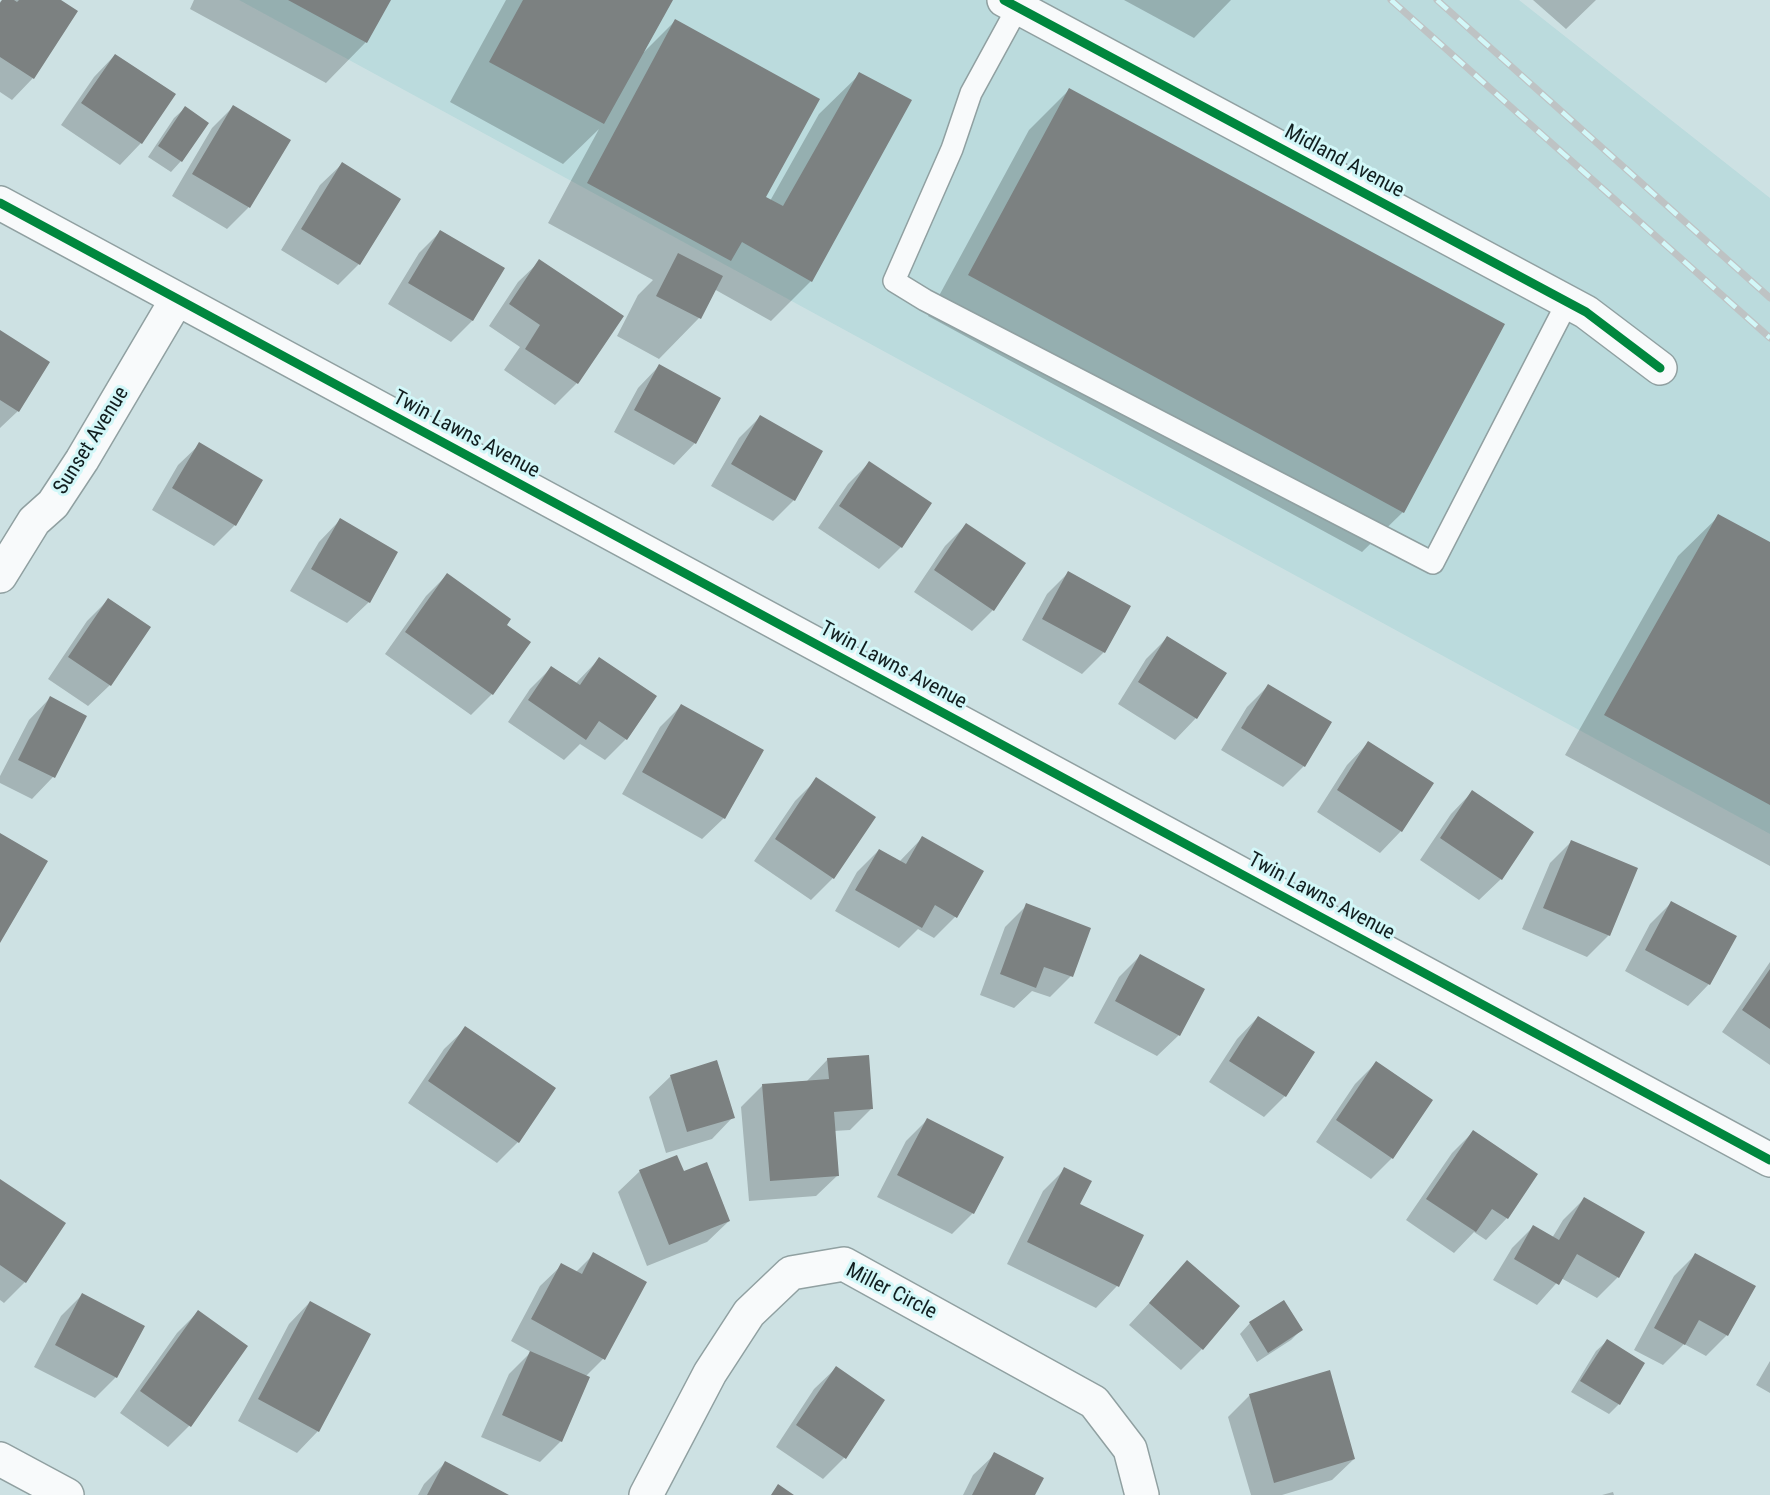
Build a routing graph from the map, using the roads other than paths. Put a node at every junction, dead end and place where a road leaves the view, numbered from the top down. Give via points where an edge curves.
1 (1011, 4) edge
2 (0, 203) edge
3 (177, 299) junction
4 (1567, 303) junction
5 (1660, 368) dead end
6 (0, 576) edge
7 (1770, 1160) edge
8 (0, 1459) edge
9 (67, 1495) edge
10 (646, 1495) edge
11 (1142, 1495) edge

1 - 4 street, Midland Avenue
1 - 4 lane via 894,281 925,300 1433,563
2 - 3 street, Twin Lawns Avenue
3 - 6 street, Sunset Avenue via 82,460 53,504 34,521
3 - 7 street, Twin Lawns Avenue
4 - 5 street, Midland Avenue via 1586,312
8 - 9 street
10 - 11 street, Miller Circle via 710,1373 749,1313 791,1273 844,1264 1094,1402 1130,1449

